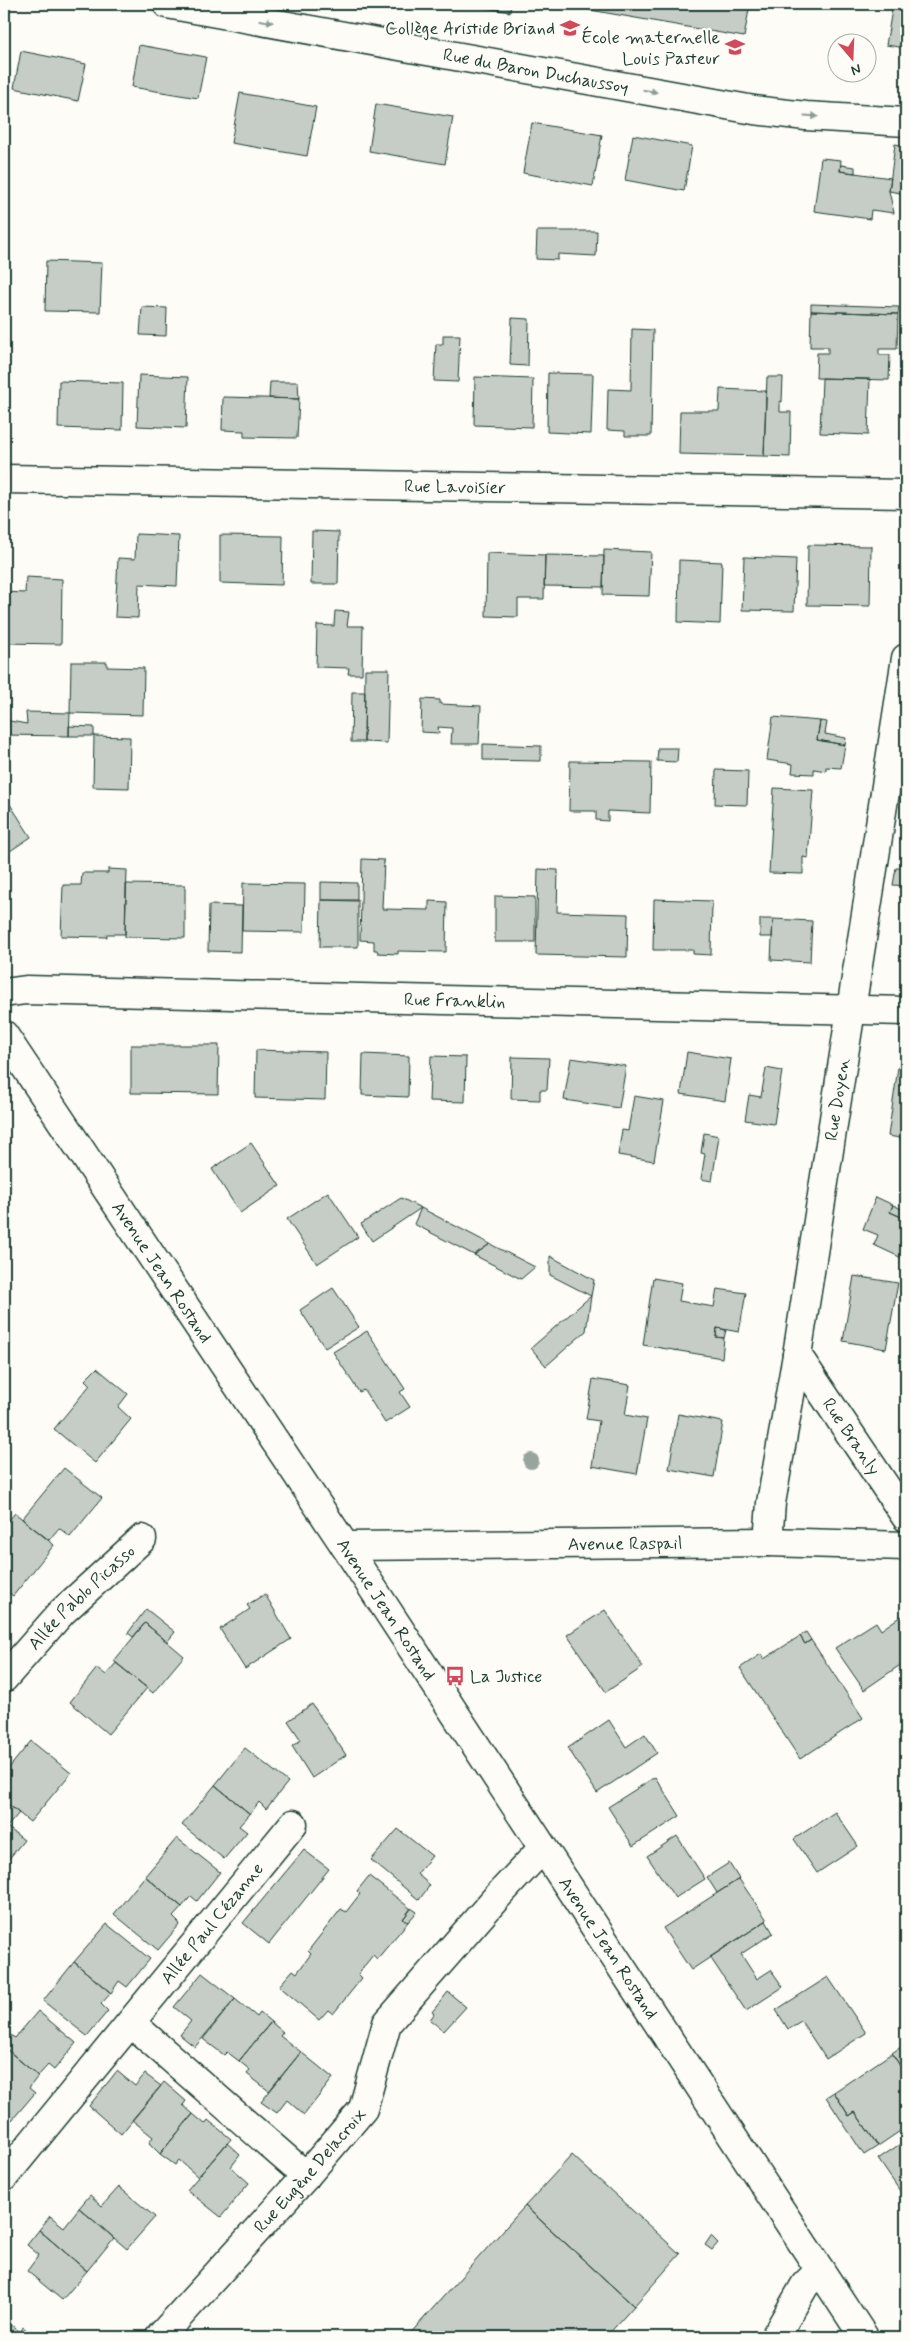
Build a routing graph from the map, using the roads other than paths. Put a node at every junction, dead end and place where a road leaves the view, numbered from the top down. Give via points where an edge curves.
1 (167, 4) edge
2 (906, 122) edge
3 (4, 478) edge
4 (906, 494) edge
5 (906, 658) edge
6 (4, 993) edge
7 (850, 1010) junction
8 (906, 1011) edge
9 (4, 1035) edge
10 (797, 1355) junction
11 (906, 1517) edge
12 (142, 1539) dead end
13 (768, 1542) junction
14 (344, 1546) junction
15 (906, 1546) edge
16 (4, 1678) edge
17 (292, 1824) dead end
18 (542, 1849) junction
19 (131, 2022) junction
20 (306, 2176) junction
21 (4, 2177) edge
22 (820, 2270) junction
23 (160, 2337) edge
24 (775, 2337) edge
25 (864, 2337) edge

1 -> 2 street, Rue du Baron Duchaussoy via 754,110
3 - 4 street, Rue Lavoisier
5 - 7 street, Rue Doyen
6 - 7 street, Rue Franklin via 26,990
7 - 8 street, Rue Franklin
7 - 10 street, Rue Doyen
9 - 14 street, Avenue Jean Rostand
10 - 11 street, Rue Branly
10 - 13 street, Rue Doyen via 771,1503
12 - 16 street, Allée Pablo Picasso via 62,1612
13 - 14 street, Avenue Raspail
13 - 15 street, Avenue Raspail
14 - 18 street, Avenue Jean Rostand
17 - 19 street, Allée Paul Cézanne
18 - 20 street, Rue Eugène Delacroix via 387,2023 363,2109
18 - 22 street, Avenue Jean Rostand
19 - 20 street
19 - 21 street, Allée Paul Cézanne
20 - 23 street, Rue Eugène Delacroix
22 - 24 street via 805,2284
22 - 25 street, Avenue Jean Rostand

